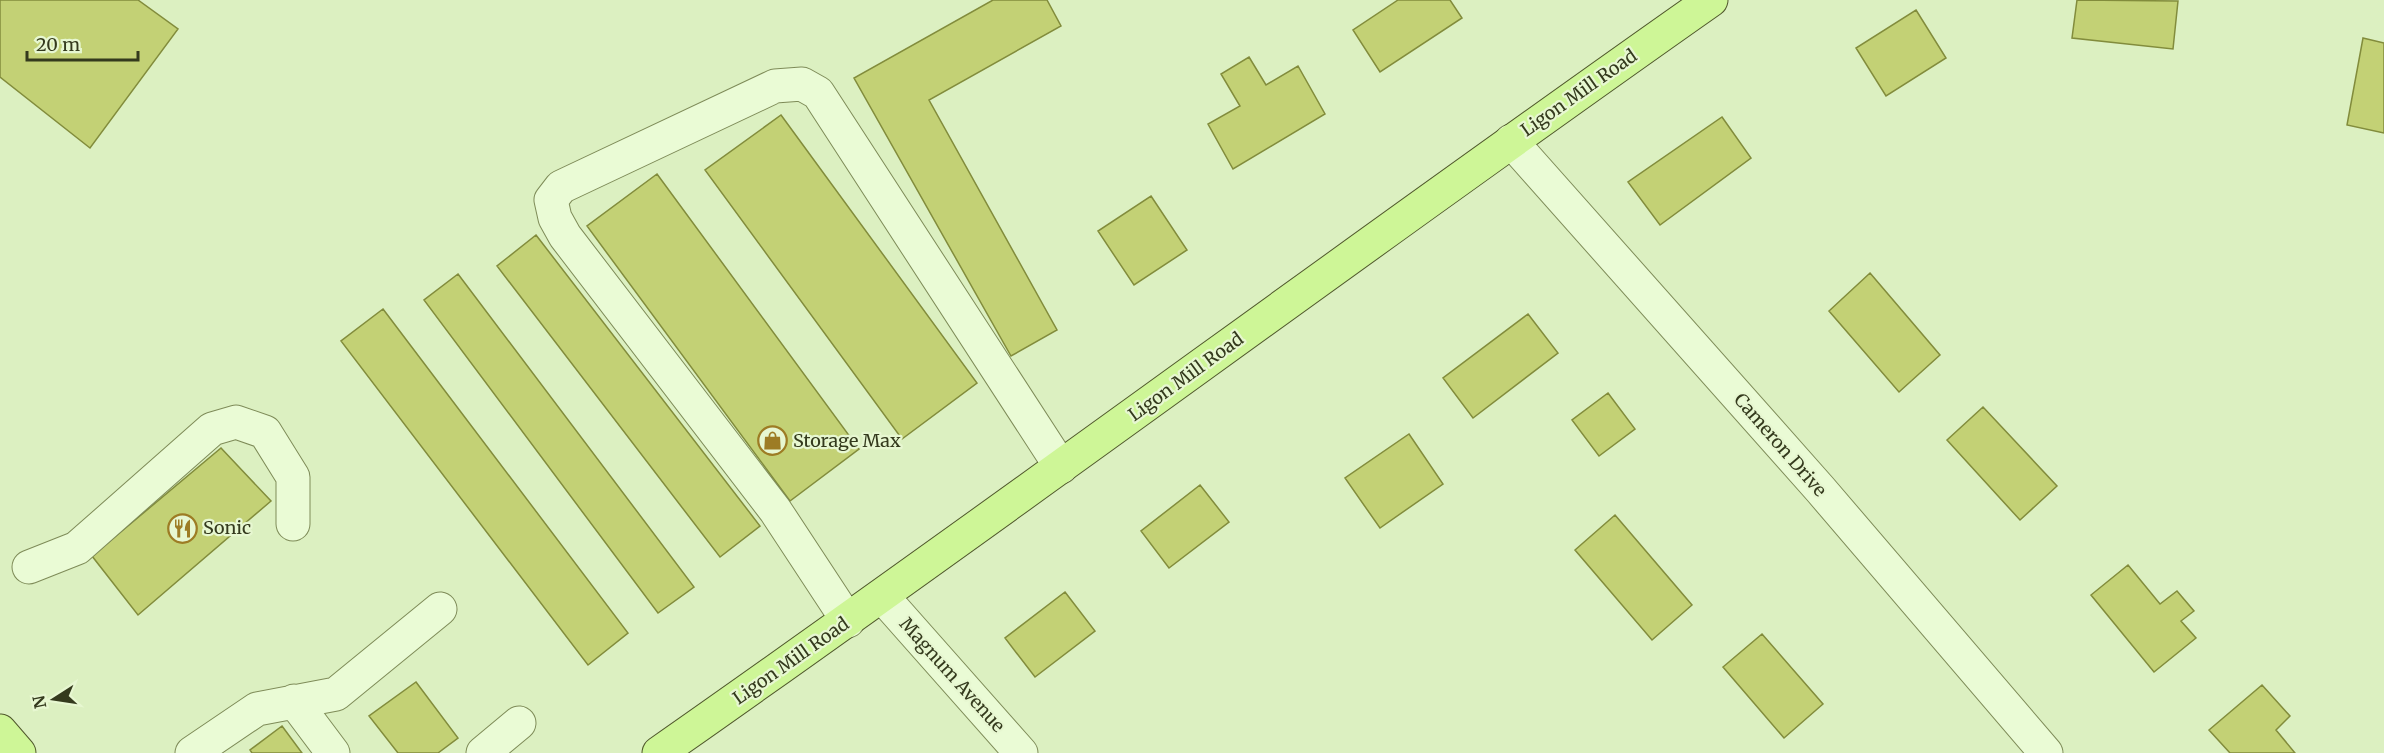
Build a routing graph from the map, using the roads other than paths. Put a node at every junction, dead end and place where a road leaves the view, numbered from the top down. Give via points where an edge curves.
1 (1711, 0) edge
2 (1511, 141) junction
3 (1062, 467) junction
4 (293, 524) dead end
5 (29, 567) dead end
6 (882, 596) junction
7 (440, 609) dead end
8 (848, 621) junction
9 (294, 701) junction
10 (519, 723) dead end
11 (0, 731) edge
12 (321, 749) edge
13 (202, 750) edge
14 (19, 753) edge
15 (483, 753) edge
16 (659, 753) edge
17 (1021, 753) edge
18 (2046, 753) edge

1 - 2 main road, Ligon Mill Road
2 - 3 main road, Ligon Mill Road
2 - 18 street, Cameron Drive via 1820,489
3 - 6 main road, Ligon Mill Road
3 - 8 street via 818,93 802,84 775,86 561,187 551,200 565,236 775,510
4 - 5 street via 293,477 266,432 236,422 212,429 77,548
6 - 8 main road, Ligon Mill Road
6 - 17 street, Magnum Avenue
7 - 9 street via 336,694
8 - 16 main road, Ligon Mill Road
9 - 12 street
9 - 13 street via 257,709
10 - 15 street
11 - 14 main road

